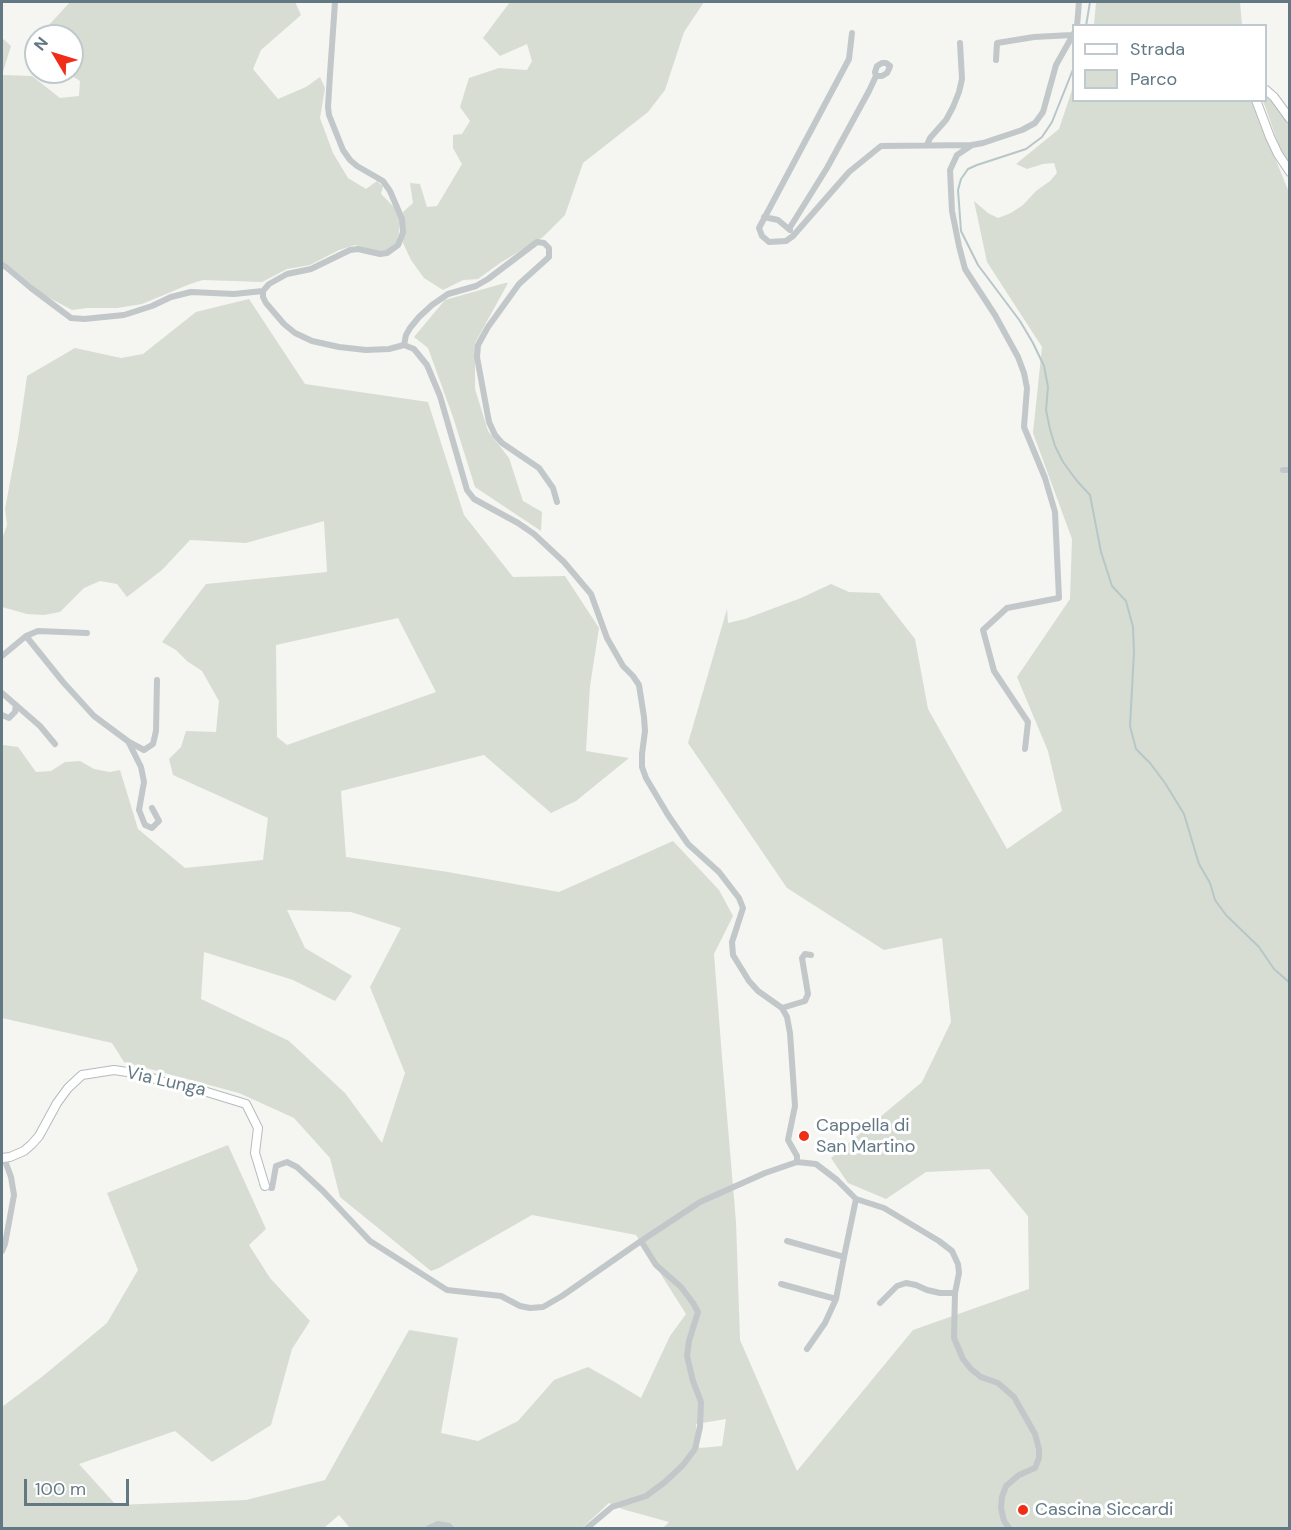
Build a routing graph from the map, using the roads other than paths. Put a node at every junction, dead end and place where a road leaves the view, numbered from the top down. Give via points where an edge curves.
1 (335, 2) edge
2 (1079, 2) edge
3 (1077, 24) edge
4 (852, 33) dead end
5 (1072, 34) edge
6 (1072, 36) edge
7 (960, 43) dead end
8 (996, 60) dead end
9 (876, 76) dead end
10 (1267, 91) edge
11 (1257, 102) edge
12 (1290, 119) edge
13 (927, 145) junction
14 (972, 145) junction
15 (1290, 172) edge
16 (764, 217) junction
17 (789, 229) junction
18 (793, 236) junction
19 (2, 265) edge
20 (263, 291) junction
21 (404, 345) junction
22 (557, 502) dead end
23 (87, 633) dead end
24 (26, 636) junction
25 (2, 656) edge
26 (157, 681) dead end
27 (2, 693) edge
28 (16, 705) junction
29 (2, 715) edge
30 (129, 742) junction
31 (56, 744) dead end
32 (1025, 749) dead end
33 (152, 808) dead end
34 (811, 956) dead end
35 (782, 1008) junction
36 (3, 1158) edge
37 (797, 1162) junction
38 (263, 1185) joint
39 (856, 1199) junction
40 (641, 1241) junction
41 (787, 1241) dead end
42 (2, 1251) edge
43 (844, 1257) junction
44 (781, 1284) dead end
45 (955, 1293) junction
46 (836, 1299) junction
47 (880, 1303) dead end
48 (807, 1349) dead end
49 (429, 1528) edge
50 (452, 1528) edge
51 (587, 1528) edge
52 (1009, 1528) edge

1 - 20 street via 329,116 350,160 383,181 390,191 403,232 398,245 387,253 350,250 287,274
2 - 3 street
4 - 16 street via 849,59
5 - 8 street via 997,43
6 - 14 street via 1056,65 1043,112 1035,123
7 - 13 street via 959,92 946,120
9 - 17 street
10 - 12 street
11 - 15 street
13 - 14 street
13 - 18 street via 881,146 849,172
14 - 32 street via 957,155 950,170 959,246 965,268 995,315 1024,373 1024,427 1055,512 1059,598 1007,608 983,630 994,670 1028,722
16 - 17 street via 778,220
16 - 18 street via 759,228 769,242 786,241
17 - 18 street
19 - 20 street via 71,318 124,315 191,292
20 - 21 street via 272,311 302,337 366,350
21 - 22 street via 418,317 448,294 488,279 537,242 549,248 549,257 519,284 488,327 478,345 477,357 495,435 539,468 553,488
21 - 35 street via 419,353 431,374 467,490 474,499 534,534 591,594 607,638 639,685 645,731 642,767 646,778 688,844 719,872 739,898 743,909 732,942 733,955 748,981
23 - 24 street via 38,631
24 - 25 street
24 - 30 street via 94,716
26 - 30 street via 153,744 144,750
27 - 28 street
28 - 29 street via 9,718
28 - 31 street
30 - 33 street via 144,782 139,810 145,825 152,828 159,821
34 - 35 street via 805,954 802,958 808,994 805,1001
35 - 37 street via 790,1033 795,1100 788,1140
36 - 38 street, Via Lunga via 32,1144 57,1103 82,1075 114,1070 246,1104 258,1128 255,1153
36 - 42 street via 14,1195
37 - 39 street via 816,1164
37 - 40 street via 700,1202
38 - 40 street via 272,1188 276,1166 287,1162 323,1191 370,1241 447,1290 501,1296 531,1308 543,1307 562,1296
39 - 43 street
39 - 45 street via 884,1208 952,1251 959,1273
40 - 51 street via 656,1265 681,1287 698,1312 687,1356 701,1402 700,1427 695,1449 665,1482 646,1496 612,1507
41 - 43 street
43 - 46 street
44 - 46 street
45 - 47 street via 906,1283 897,1286
45 - 52 street via 954,1338 963,1359 981,1377 998,1383 1014,1397 1039,1449 1035,1468 1006,1486 1001,1508
46 - 48 street
49 - 50 street via 438,1524

